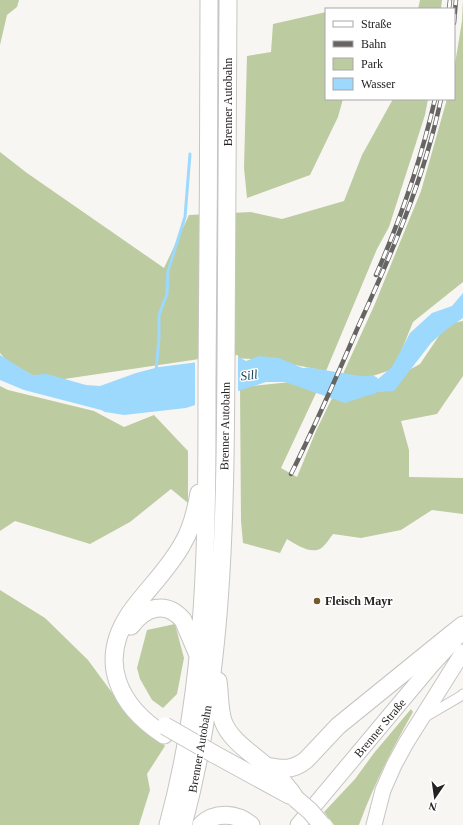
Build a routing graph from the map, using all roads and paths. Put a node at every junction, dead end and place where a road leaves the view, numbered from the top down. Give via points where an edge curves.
1 (209, 0) edge
2 (228, 0) edge
3 (198, 526) junction
4 (463, 625) edge
5 (463, 632) edge
6 (463, 652) edge
7 (206, 657) junction
8 (463, 694) edge
9 (420, 720) junction
10 (165, 730) junction
11 (266, 766) junction
12 (288, 796) junction
13 (168, 825) edge
14 (183, 825) edge
15 (201, 825) edge
16 (251, 825) edge
17 (298, 825) edge
18 (307, 825) edge
19 (322, 825) edge
20 (374, 825) edge

1 - 3 highway, Brenner Autobahn via 207,450 197,506
2 - 7 highway, Brenner Autobahn via 223,527
3 - 7 highway, Brenner Autobahn
3 - 10 highway via 125,622 115,653 117,678 125,697 139,715
4 - 11 highway via 338,726 306,760 292,768
5 - 17 main road, Brenner Straße via 431,666
6 - 9 main road, Brenner Straße
7 - 10 highway via 183,620 169,610 159,608 146,611 137,618 130,629 123,652 126,681 138,703
7 - 11 highway via 218,682 223,720 227,729
7 - 13 highway, Brenner Autobahn
7 - 14 highway, Brenner Autobahn via 207,714 199,763
8 - 9 street
9 - 20 main road, Brenner Straße via 383,790
10 - 12 highway
11 - 12 highway
12 - 18 highway
12 - 19 highway, bridge via 310,811
15 - 16 highway via 210,818 223,815 237,817

